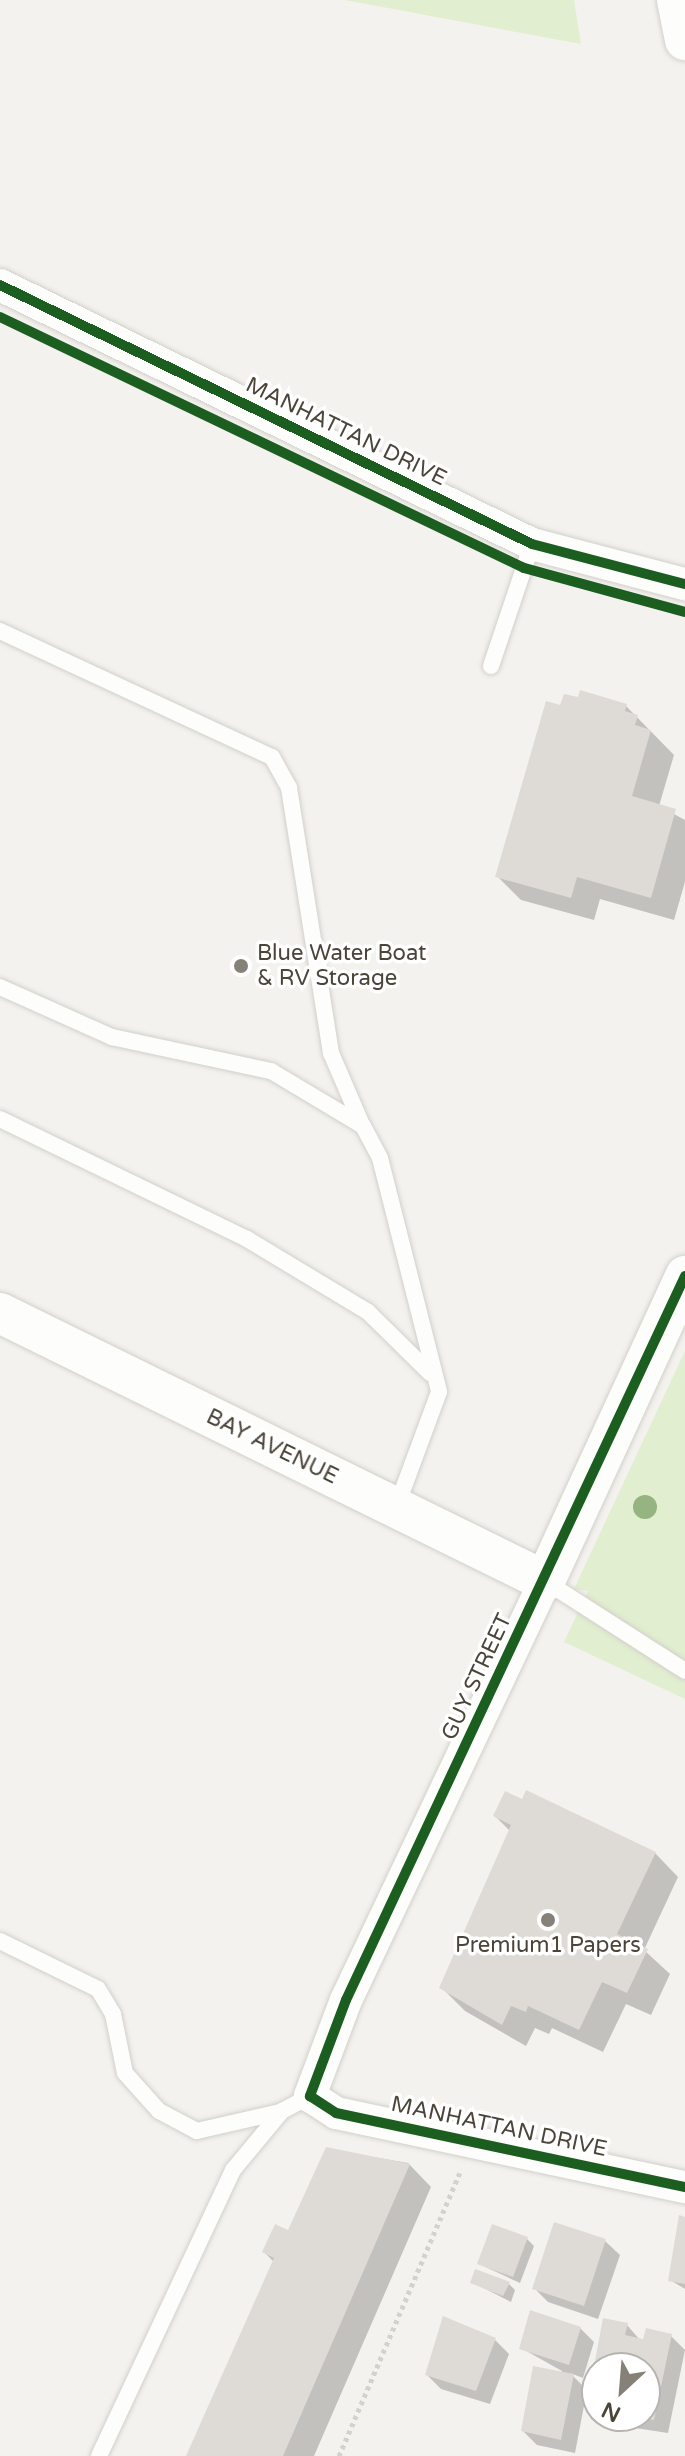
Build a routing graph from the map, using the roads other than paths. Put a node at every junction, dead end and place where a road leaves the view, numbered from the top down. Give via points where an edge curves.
1 (677, 0) edge
2 (685, 40) edge
3 (0, 285) edge
4 (532, 544) junction
5 (685, 584) edge
6 (0, 631) edge
7 (491, 666) dead end
8 (0, 987) edge
9 (0, 1119) edge
10 (363, 1126) junction
11 (685, 1276) edge
12 (0, 1313) edge
13 (436, 1381) junction
14 (396, 1508) junction
15 (545, 1581) junction
16 (685, 1671) edge
17 (0, 1941) edge
18 (310, 2096) junction
19 (282, 2111) junction
20 (685, 2187) edge
21 (99, 2456) edge

1 - 2 street
3 - 4 street, MANHATTAN DRIVE
4 - 5 street, MANHATTAN DRIVE
4 - 7 lane
6 - 10 lane via 272,757 289,788 331,1053
8 - 10 lane via 112,1037 271,1071
9 - 13 lane via 247,1239 368,1312 402,1338
10 - 13 lane via 380,1158
11 - 15 street, GUY STREET
12 - 14 street, BAY AVENUE
13 - 14 lane via 424,1444
14 - 15 street, BAY AVENUE
15 - 16 lane
15 - 18 street, GUY STREET via 346,2000
17 - 19 lane via 98,1989 113,2014 125,2073 159,2111 197,2131
18 - 19 lane
18 - 20 street, MANHATTAN DRIVE via 336,2113
19 - 21 lane via 233,2170

